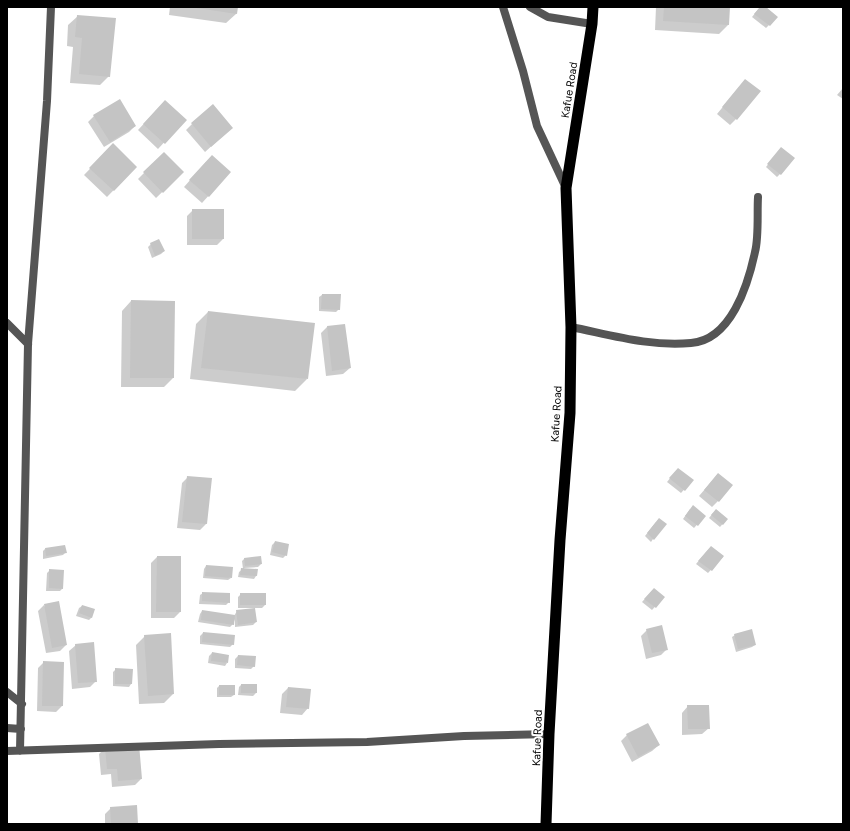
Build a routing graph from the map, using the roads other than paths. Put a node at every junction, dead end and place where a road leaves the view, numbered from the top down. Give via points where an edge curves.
1 (52, 7) edge
2 (503, 7) edge
3 (530, 7) edge
4 (593, 7) edge
5 (592, 24) junction
6 (566, 188) junction
7 (758, 198) dead end
8 (7, 323) edge
9 (571, 327) junction
10 (28, 344) junction
11 (7, 692) edge
12 (22, 704) junction
13 (7, 728) edge
14 (21, 729) junction
15 (549, 734) junction
16 (7, 751) edge
17 (20, 751) junction
18 (546, 824) edge

1 - 10 street
2 - 6 street via 537,126
3 - 5 street via 548,17
4 - 5 highway, Kafue Road
5 - 6 highway, Kafue Road
6 - 9 highway, Kafue Road
7 - 9 street via 756,251 742,296 724,327 711,337 693,343 656,344
8 - 10 street
9 - 15 highway, Kafue Road via 570,413
10 - 12 street
11 - 12 street
12 - 14 street
13 - 14 street
14 - 17 street
15 - 17 street via 367,742
15 - 18 highway, Kafue Road
16 - 17 street

